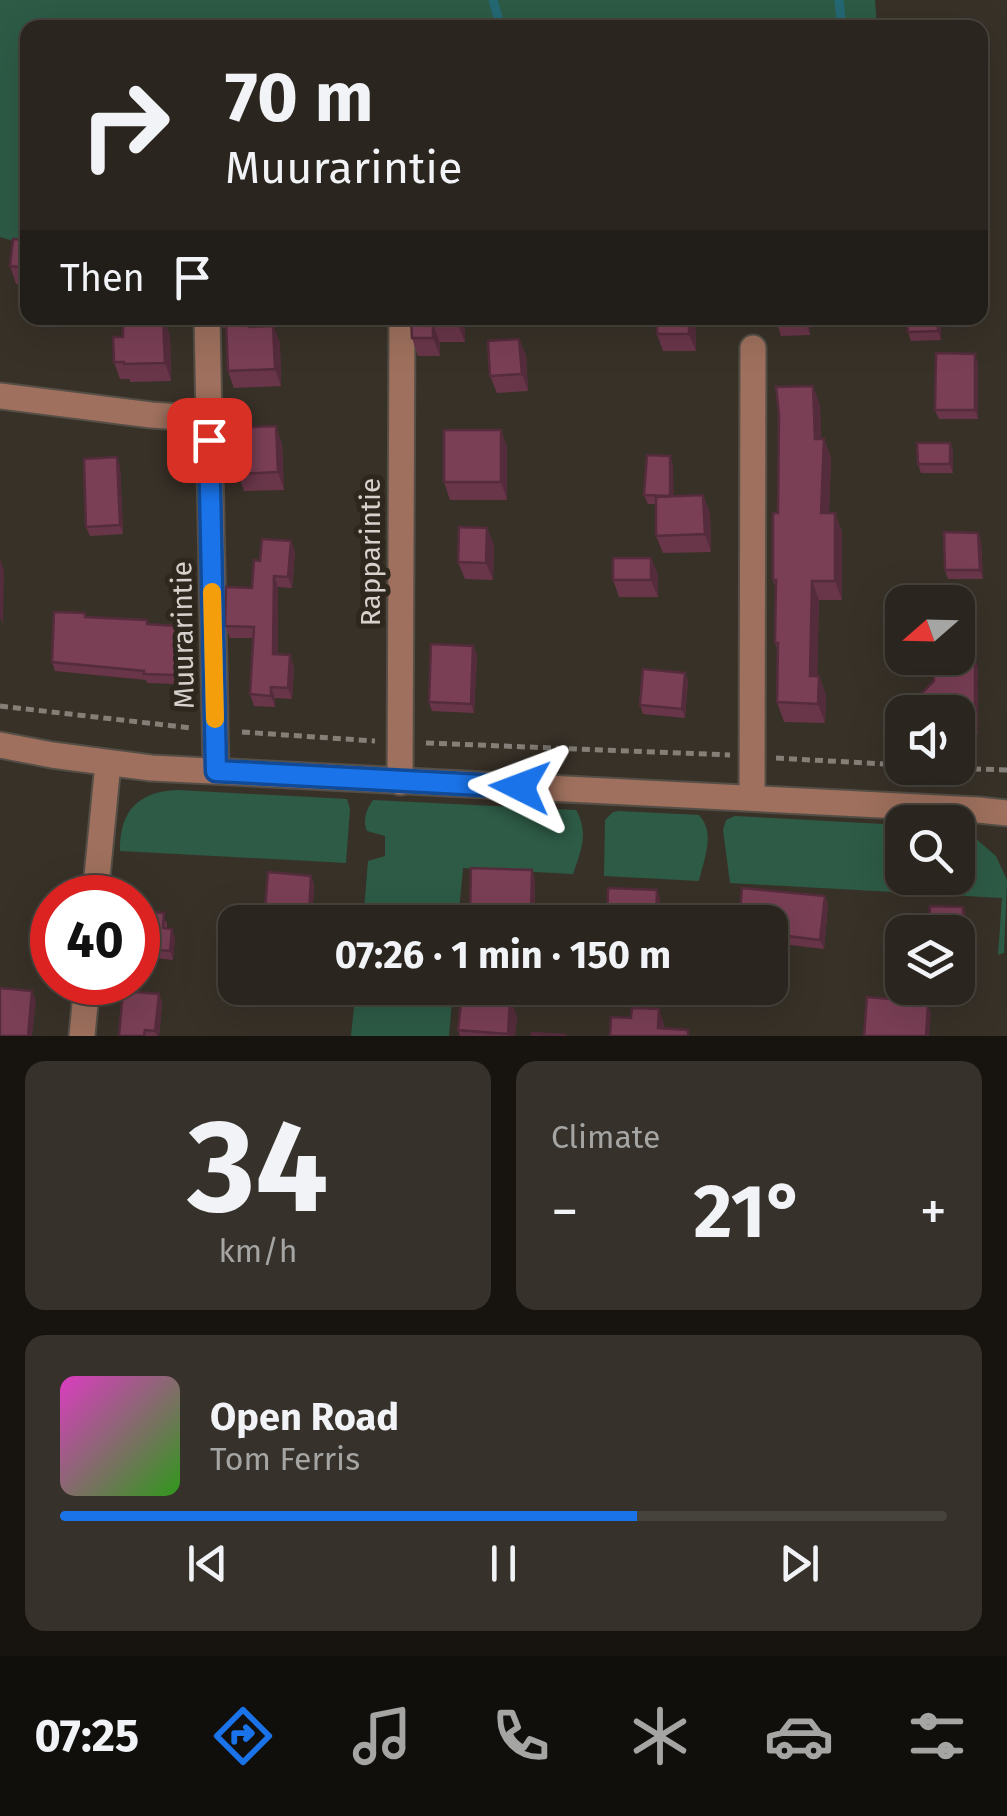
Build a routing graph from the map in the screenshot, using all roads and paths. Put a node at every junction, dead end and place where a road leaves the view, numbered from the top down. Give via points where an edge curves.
1 (206, 325) edge
2 (402, 325) edge
3 (753, 348) dead end
4 (0, 396) edge
5 (209, 420) junction
6 (0, 706) edge
7 (215, 730) junction
8 (399, 742) junction
9 (0, 745) edge
10 (752, 756) junction
11 (108, 763) junction
12 (885, 764) edge
13 (975, 769) edge
14 (1007, 770) edge
15 (216, 771) junction
16 (400, 782) junction
17 (752, 798) junction
18 (1007, 814) edge
19 (97, 875) edge
20 (85, 1005) edge
21 (82, 1036) edge

1 - 5 street, Muurarintie
2 - 8 street, Rapparintie
3 - 10 street
4 - 5 street
5 - 7 street, Muurarintie
6 - 7 path
7 - 8 path
7 - 15 street, Muurarintie
8 - 10 path
8 - 16 street, Rapparintie
9 - 11 street
10 - 12 path
10 - 17 street
11 - 15 street
11 - 19 street
13 - 14 path
15 - 16 street
16 - 17 street
17 - 18 street
20 - 21 street

